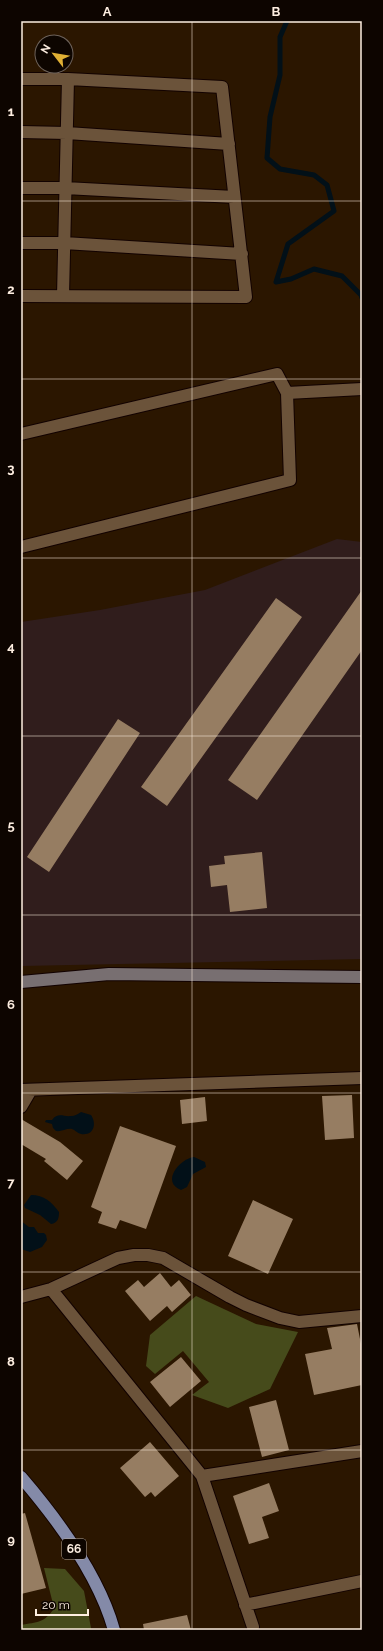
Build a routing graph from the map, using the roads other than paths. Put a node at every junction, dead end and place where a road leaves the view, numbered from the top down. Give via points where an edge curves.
1 (21, 79) edge
2 (68, 79) junction
3 (21, 132) edge
4 (67, 133) junction
5 (228, 144) junction
6 (21, 188) edge
7 (65, 188) junction
8 (234, 197) junction
9 (21, 243) edge
10 (64, 243) junction
11 (242, 254) junction
12 (21, 296) edge
13 (63, 296) junction
14 (362, 389) edge
15 (287, 393) junction
16 (21, 434) edge
17 (21, 547) edge
18 (362, 977) edge
19 (21, 982) edge
20 (362, 1078) edge
21 (26, 1090) edge
22 (21, 1107) edge
23 (51, 1289) junction
24 (21, 1297) edge
25 (362, 1316) edge
26 (362, 1451) edge
27 (202, 1476) junction
28 (21, 1477) edge
29 (362, 1581) edge
30 (245, 1605) junction
31 (253, 1627) dead end
32 (114, 1630) edge

1 - 2 street
2 - 4 street
2 - 5 street via 222,87
3 - 4 street
4 - 5 street
4 - 7 street
5 - 8 street
6 - 7 street
7 - 8 street
7 - 10 street
8 - 11 street
9 - 10 street
10 - 11 street
10 - 13 street
11 - 13 street via 246,296
12 - 13 street
14 - 15 street
15 - 16 street via 277,374
15 - 17 street via 290,480
18 - 19 street via 109,974
20 - 21 street
21 - 22 street
23 - 24 street
23 - 25 street via 118,1258 148,1255 163,1258 230,1297 280,1318 299,1322
23 - 27 street
26 - 27 street
27 - 30 street
28 - 32 main road, 66 via 47,1507 74,1549 95,1585
29 - 30 street
30 - 31 street

